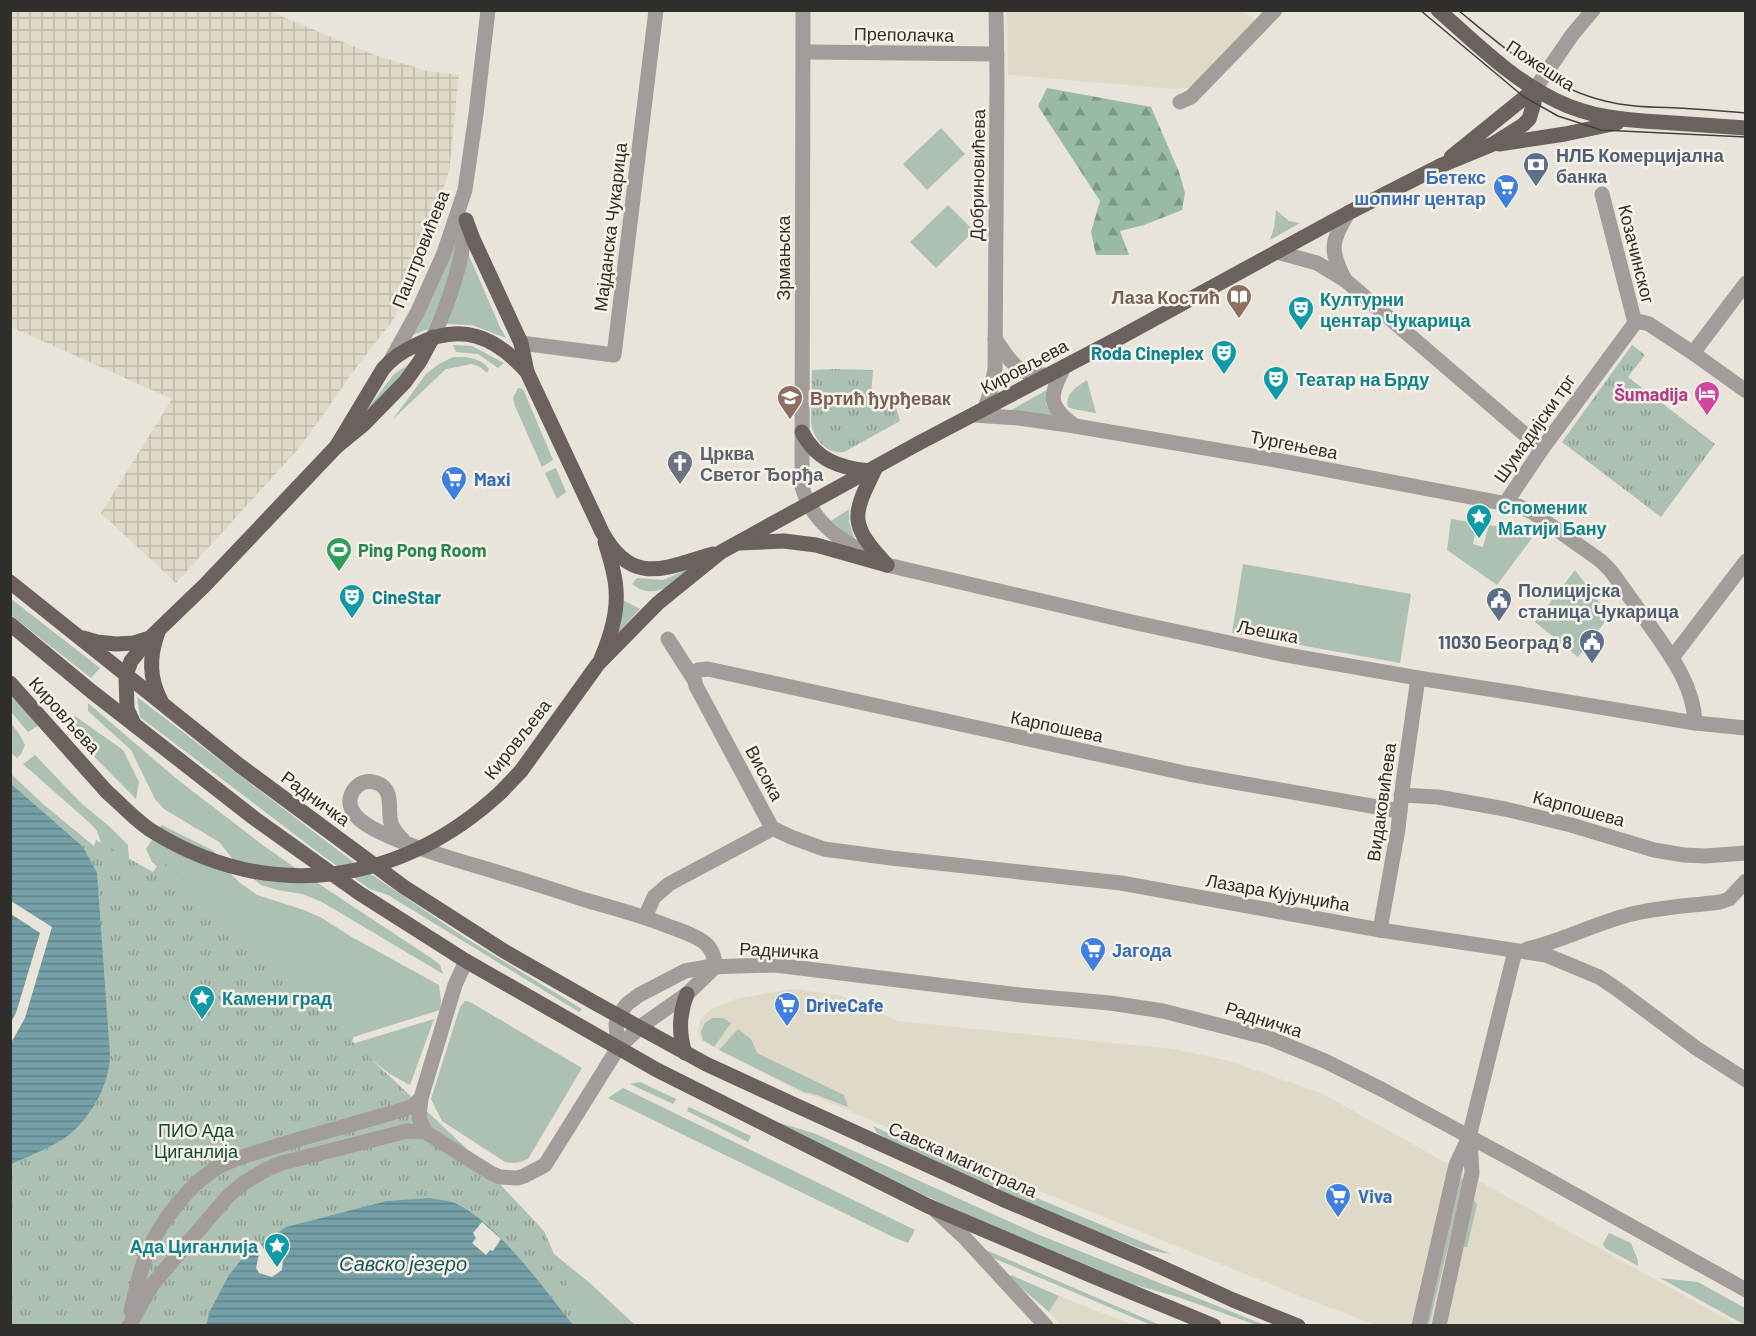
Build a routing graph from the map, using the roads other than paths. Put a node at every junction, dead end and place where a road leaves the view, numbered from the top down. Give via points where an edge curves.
1 (488, 10) edge
2 (656, 10) edge
3 (803, 10) edge
4 (996, 10) edge
5 (1275, 10) edge
6 (1438, 10) edge
7 (1593, 10) edge
8 (811, 52) dead end
9 (997, 54) junction
10 (1535, 89) junction
11 (1180, 102) dead end
12 (1629, 120) junction
13 (1746, 128) edge
14 (1493, 144) junction
15 (1442, 165) junction
16 (465, 190) junction
17 (1602, 194) dead end
18 (1348, 213) junction
19 (466, 220) junction
20 (1277, 252) junction
21 (1345, 280) junction
22 (1746, 283) edge
23 (1635, 323) junction
24 (434, 337) junction
25 (995, 339) junction
26 (521, 343) junction
27 (1693, 353) junction
28 (391, 360) junction
29 (1064, 367) junction
30 (527, 372) junction
31 (1047, 375) junction
32 (1746, 391) edge
33 (980, 411) junction
34 (1075, 426) junction
35 (802, 432) junction
36 (336, 447) junction
37 (1542, 449) junction
38 (873, 469) junction
39 (808, 504) junction
40 (1505, 504) junction
41 (602, 532) junction
42 (738, 543) junction
43 (721, 552) junction
44 (1746, 561) edge
45 (887, 564) junction
46 (10, 582) edge
47 (10, 624) edge
48 (155, 634) junction
49 (76, 636) junction
50 (668, 639) dead end
51 (1672, 658) junction
52 (598, 664) junction
53 (126, 675) junction
54 (693, 678) junction
55 (1418, 678) junction
56 (10, 684) edge
57 (164, 706) junction
58 (1695, 723) junction
59 (135, 726) junction
60 (1746, 728) edge
61 (1401, 795) junction
62 (1400, 811) junction
63 (772, 828) junction
64 (404, 841) dead end
65 (1746, 854) edge
66 (1746, 881) edge
67 (645, 917) junction
68 (1380, 930) junction
69 (1515, 951) junction
70 (466, 961) junction
71 (715, 967) junction
72 (687, 994) junction
73 (618, 1016) junction
74 (640, 1028) junction
75 (618, 1048) junction
76 (685, 1053) junction
77 (1746, 1080) edge
78 (421, 1098) junction
79 (425, 1132) junction
80 (1469, 1137) junction
81 (928, 1206) junction
82 (1746, 1290) edge
83 (128, 1326) edge
84 (1046, 1326) edge
85 (1214, 1326) edge
86 (1298, 1326) edge
87 (1419, 1326) edge
88 (1439, 1326) edge

1 - 16 street, Паштровићева
2 - 26 street, Мајданска Чукарица via 614,355
3 - 35 street, Зрмањска
4 - 9 street, Добриновићева
5 - 11 street via 1191,97
6 - 10 main road, Пожешка
7 - 10 street
8 - 9 street, Преполачка
9 - 25 street, Добриновићева
10 - 12 main road, Пожешка via 1588,113
10 - 14 main road, Кировљева via 1529,119
10 - 15 main road, Кировљева
12 - 13 main road, Пожешка
12 - 14 main road via 1565,135
14 - 15 main road, Кировљева
15 - 18 main road, Кировљева
16 - 19 street
16 - 28 street, Паштровићева via 444,253
17 - 23 street, Козачинског
18 - 20 main road, Кировљева
18 - 21 street via 1334,247 1335,261
19 - 24 street, Паштровићева via 460,266
19 - 26 main road
20 - 21 street via 1317,263
20 - 29 main road, Кировљева
21 - 37 street
22 - 27 street
23 - 27 street via 1649,324
23 - 37 street, Шумадијски трг
24 - 28 main road
24 - 30 main road via 452,333 477,336 507,352
24 - 36 main road, Паштровићева via 405,382
25 - 31 street via 1020,371
25 - 33 street, Добриновићева via 990,394
26 - 30 main road
27 - 32 street
28 - 36 main road, Паштровићева
29 - 31 main road, Кировљева
29 - 34 street via 1053,398 1059,412
30 - 41 main road
31 - 33 main road, Кировљева
33 - 34 street, Тургењева
33 - 38 main road, Кировљева
34 - 40 street, Тургењева
35 - 38 main road via 812,448 835,463
35 - 39 street, Зрмањска via 802,487
36 - 48 main road, Паштровићева
37 - 40 street, Шумадијски трг
38 - 39 main road, Кировљева
38 - 45 main road via 859,505 858,519 862,536
39 - 42 main road, Кировљева
39 - 45 street, Љешка via 834,534
40 - 51 street, Шумадијски трг via 1532,512 1601,561
41 - 43 main road, Кировљева via 615,553 650,570
41 - 52 main road via 616,591 610,633
42 - 43 main road, Кировљева
42 - 45 main road via 808,544
43 - 52 main road, Кировљева via 658,603
44 - 51 street
45 - 55 street, Љешка via 1230,644
46 - 49 main road, Радничка
47 - 59 main road
48 - 49 main road via 116,644
48 - 53 main road, Паштровићева via 131,661
48 - 57 main road via 151,676
49 - 53 main road, Радничка
50 - 54 street, Висока
51 - 58 street, Шумадијски трг via 1689,692
52 - 56 main road, Кировљева, bridge via 521,771 467,821 417,850 371,867 295,876 246,870 203,856 150,830 107,792
53 - 57 main road, Радничка
53 - 59 main road via 127,709
54 - 62 street, Карпошева via 698,670 708,669 1189,774
54 - 63 street, Висока
55 - 58 street, Љешка
55 - 61 street, Видаковићева
57 - 73 main road, Радничка via 404,887 504,951
58 - 60 street, Љешка
59 - 70 main road via 358,893
61 - 62 street, Видаковићева
61 - 65 street, Карпошева via 1505,809 1683,855
62 - 68 street, Видаковићева
63 - 67 street, Висока via 669,884 654,897
63 - 68 street, Лазара Кујунџића via 824,849 1120,883
64 - 67 street, Радничка
66 - 69 street via 1729,899 1720,902 1626,916 1564,939
67 - 71 street, Радничка via 703,941 713,955
68 - 69 street, Лазара Кујунџића
69 - 77 street, Лазара Кујунџића via 1557,958 1599,977
69 - 80 street
70 - 75 main road
70 - 78 street
71 - 72 street, Радничка
71 - 73 street, Радничка via 682,973 639,994
71 - 80 street, Радничка via 775,965 1163,1011 1249,1032 1302,1051
72 - 74 street, Радничка
72 - 76 main road via 680,1015
73 - 74 main road, Савска магистрала
73 - 75 street
74 - 75 street, Радничка
74 - 76 main road, Савска магистрала
75 - 79 street, Радничка via 545,1165 524,1176 500,1177 491,1173
75 - 81 main road
76 - 86 main road, Савска магистрала via 1002,1199
78 - 79 street via 419,1117
78 - 83 street via 405,1109 288,1142 212,1171 193,1187 159,1230 147,1253
79 - 83 street via 407,1131 282,1163 244,1182 152,1285
80 - 82 street, Радничка
80 - 87 street via 1456,1165
80 - 88 street via 1472,1173
81 - 84 street via 964,1237
81 - 85 main road

